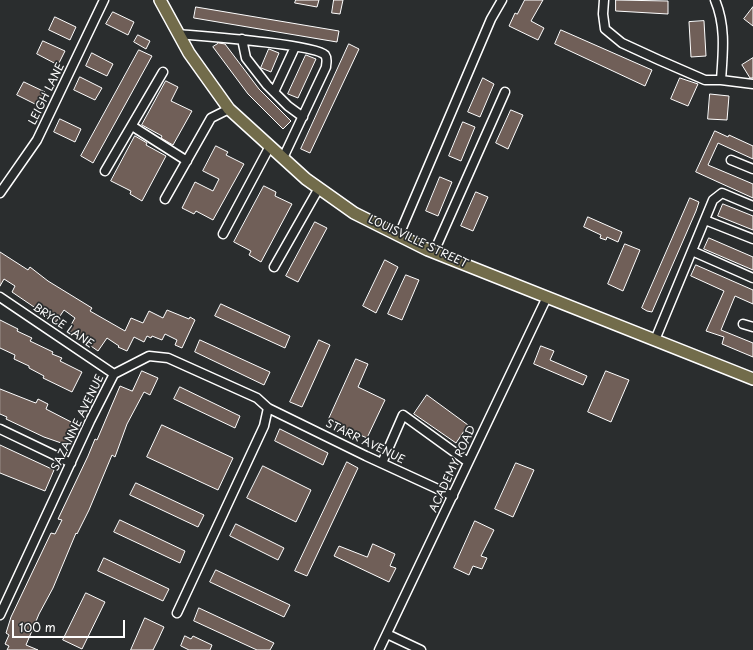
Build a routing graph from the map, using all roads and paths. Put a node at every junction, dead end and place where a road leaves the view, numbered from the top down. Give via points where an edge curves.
1 (104, 0) edge
2 (160, 0) edge
3 (502, 0) edge
4 (604, 0) edge
5 (715, 0) edge
6 (178, 34) junction
7 (242, 39) junction
8 (295, 47) junction
9 (163, 72) dead end
10 (721, 80) junction
11 (753, 84) edge
12 (274, 92) junction
13 (505, 92) dead end
14 (228, 109) junction
15 (303, 117) junction
16 (132, 126) junction
17 (270, 146) junction
18 (283, 158) junction
19 (731, 160) dead end
20 (187, 161) junction
21 (753, 169) edge
22 (105, 171) dead end
23 (318, 188) junction
24 (0, 193) edge
25 (165, 199) dead end
26 (753, 206) edge
27 (704, 220) junction
28 (223, 234) dead end
29 (399, 235) junction
30 (753, 239) edge
31 (692, 251) junction
32 (434, 252) junction
33 (274, 267) dead end
34 (753, 278) edge
35 (0, 297) edge
36 (547, 297) junction
37 (743, 324) dead end
38 (753, 327) edge
39 (655, 340) junction
40 (114, 374) junction
41 (753, 379) edge
42 (268, 408) junction
43 (0, 429) edge
44 (468, 462) junction
45 (71, 463) junction
46 (382, 464) junction
47 (452, 496) junction
48 (177, 613) dead end
49 (0, 615) edge
50 (387, 634) junction
51 (379, 650) edge
52 (420, 650) edge

1 - 24 street, LEIGH LANE via 37,140
2 - 6 main road, LOUISVILLE STREET
3 - 29 street via 491,19
4 - 10 street via 605,29 622,43 705,80
5 - 10 street via 722,16
6 - 7 street
6 - 14 main road, LOUISVILLE STREET
7 - 8 street
7 - 12 street via 246,58
8 - 12 street
8 - 15 street via 324,54 327,59 326,67
9 - 16 street
10 - 11 street
12 - 15 street
13 - 32 street
14 - 17 main road, LOUISVILLE STREET
14 - 20 street via 211,118
15 - 18 street
16 - 20 street
16 - 22 street
17 - 18 main road, LOUISVILLE STREET
17 - 28 street
18 - 23 main road, LOUISVILLE STREET
19 - 21 street
20 - 25 street
23 - 29 main road, LOUISVILLE STREET via 354,213
23 - 33 street
26 - 27 street via 722,193 713,200
27 - 30 street
27 - 31 street
29 - 32 main road, LOUISVILLE STREET
31 - 34 street
31 - 39 street
32 - 36 main road, LOUISVILLE STREET
35 - 40 street, BRYCE LANE
36 - 39 main road, LOUISVILLE STREET
36 - 44 street, ACADEMY ROAD
37 - 38 street
39 - 41 main road, LOUISVILLE STREET
40 - 42 street, SAZANNE AVENUE via 149,356 168,358 257,398
40 - 45 street, SAZANNE AVENUE
42 - 46 street, STARR AVENUE
42 - 48 street via 264,426
43 - 45 street
44 - 46 street via 403,415
44 - 47 street, ACADEMY ROAD
45 - 49 street, SAZANNE AVENUE
46 - 47 street, STARR AVENUE
47 - 50 street, ACADEMY ROAD
50 - 51 street, ACADEMY ROAD
50 - 52 street

